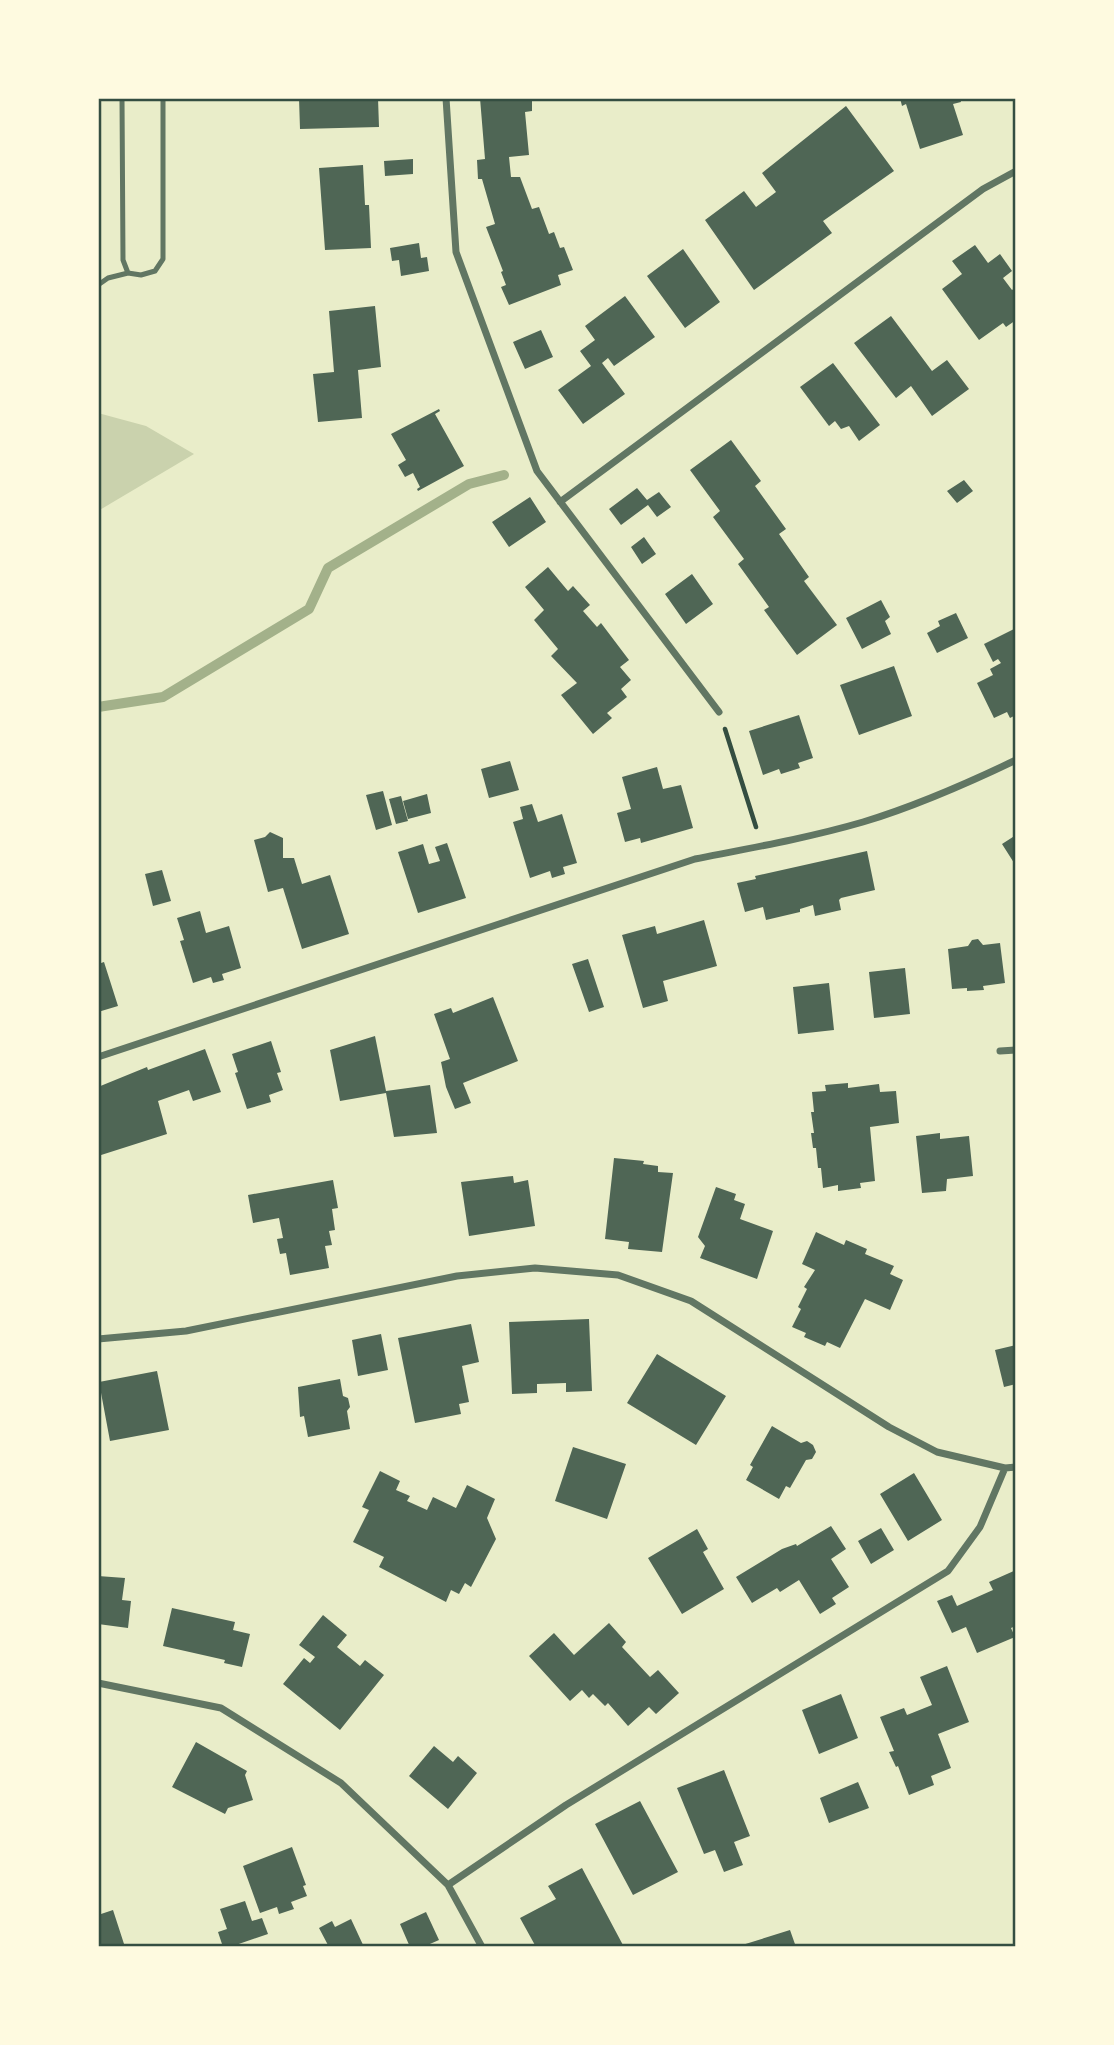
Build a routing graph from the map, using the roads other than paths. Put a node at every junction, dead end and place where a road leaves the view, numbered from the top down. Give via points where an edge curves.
1 (122, 98) edge
2 (163, 98) edge
3 (446, 98) edge
4 (1016, 171) edge
5 (128, 272) junction
6 (98, 285) edge
7 (560, 502) junction
8 (719, 712) road end
9 (1016, 760) edge
10 (1016, 1050) edge
11 (1000, 1051) dead end
12 (98, 1058) edge
13 (98, 1339) edge
14 (1016, 1467) edge
15 (1005, 1468) junction
16 (98, 1683) edge
17 (448, 1885) junction
18 (482, 1947) edge

1 - 5 lane via 123,260
2 - 5 lane via 163,259 155,271
3 - 7 street via 456,252 537,471
4 - 7 street via 983,189
5 - 6 lane
7 - 8 street
9 - 12 street via 945,793 863,822 695,859
10 - 11 street
13 - 15 street via 186,1331 457,1276 535,1268 618,1275 691,1301 888,1427 937,1452
14 - 15 street
15 - 17 street via 980,1527 948,1571 566,1805
16 - 17 street via 221,1708 341,1783
17 - 18 street

